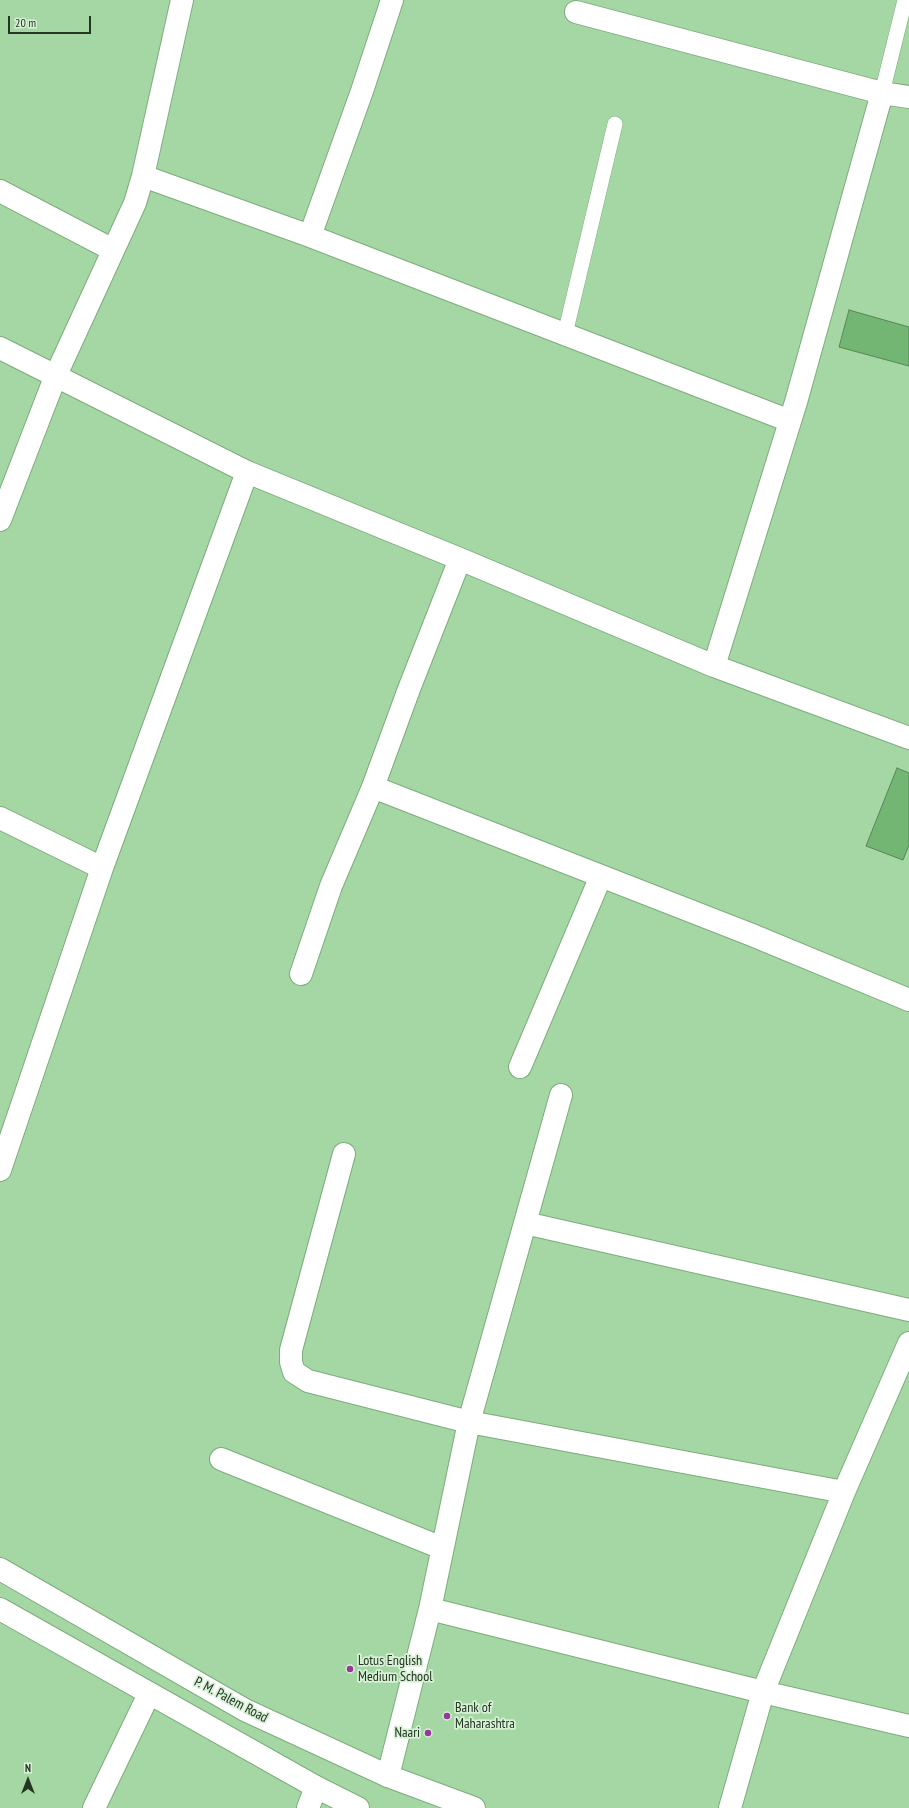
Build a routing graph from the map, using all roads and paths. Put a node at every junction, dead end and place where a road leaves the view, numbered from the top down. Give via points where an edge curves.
1 (182, 0) edge
2 (392, 0) edge
3 (906, 0) edge
4 (576, 12) dead end
5 (882, 93) junction
6 (909, 97) edge
7 (615, 124) dead end
8 (143, 176) junction
9 (0, 191) edge
10 (310, 236) junction
11 (113, 250) junction
12 (565, 334) junction
13 (0, 348) edge
14 (56, 375) junction
15 (790, 421) junction
16 (247, 472) junction
17 (0, 520) edge
18 (460, 559) junction
19 (714, 666) junction
20 (909, 738) edge
21 (373, 787) junction
22 (0, 818) edge
23 (102, 868) junction
24 (601, 876) junction
25 (301, 974) dead end
26 (909, 1000) edge
27 (520, 1067) dead end
28 (561, 1095) dead end
29 (8, 1120) edge
30 (344, 1154) dead end
31 (0, 1170) edge
32 (525, 1223) junction
33 (909, 1310) edge
34 (909, 1343) edge
35 (469, 1422) junction
36 (221, 1459) dead end
37 (844, 1492) junction
38 (442, 1548) junction
39 (0, 1570) edge
40 (0, 1609) edge
41 (430, 1609) junction
42 (763, 1692) junction
43 (149, 1694) junction
44 (909, 1726) edge
45 (388, 1776) junction
46 (316, 1787) junction
47 (94, 1808) edge
48 (308, 1808) edge
49 (358, 1808) edge
50 (474, 1808) edge
51 (730, 1808) edge

1 - 8 street
2 - 10 street
3 - 5 lane
4 - 5 street
5 - 6 street
5 - 15 street
7 - 12 lane
8 - 10 street
8 - 11 street via 135,203
9 - 11 street
10 - 12 street
11 - 14 street
12 - 15 street
13 - 14 street
14 - 16 street
14 - 17 street
15 - 19 street
16 - 18 street
16 - 23 street
18 - 19 street
18 - 21 street
19 - 20 street
21 - 24 street
21 - 25 street via 331,886
22 - 23 street
23 - 29 street via 34,1067
24 - 26 street
24 - 27 street
28 - 32 street
29 - 31 street
30 - 35 street via 291,1350 294,1372 308,1381
32 - 33 street
32 - 35 street
34 - 37 street
35 - 37 street
35 - 38 street
36 - 38 street
37 - 42 street
38 - 41 street
39 - 45 street, P. M. Palem Road via 246,1710
40 - 43 street
41 - 42 street
41 - 45 street
42 - 44 street
42 - 51 street
43 - 46 street
43 - 47 street
45 - 50 street, P. M. Palem Road
46 - 48 street
46 - 49 street

